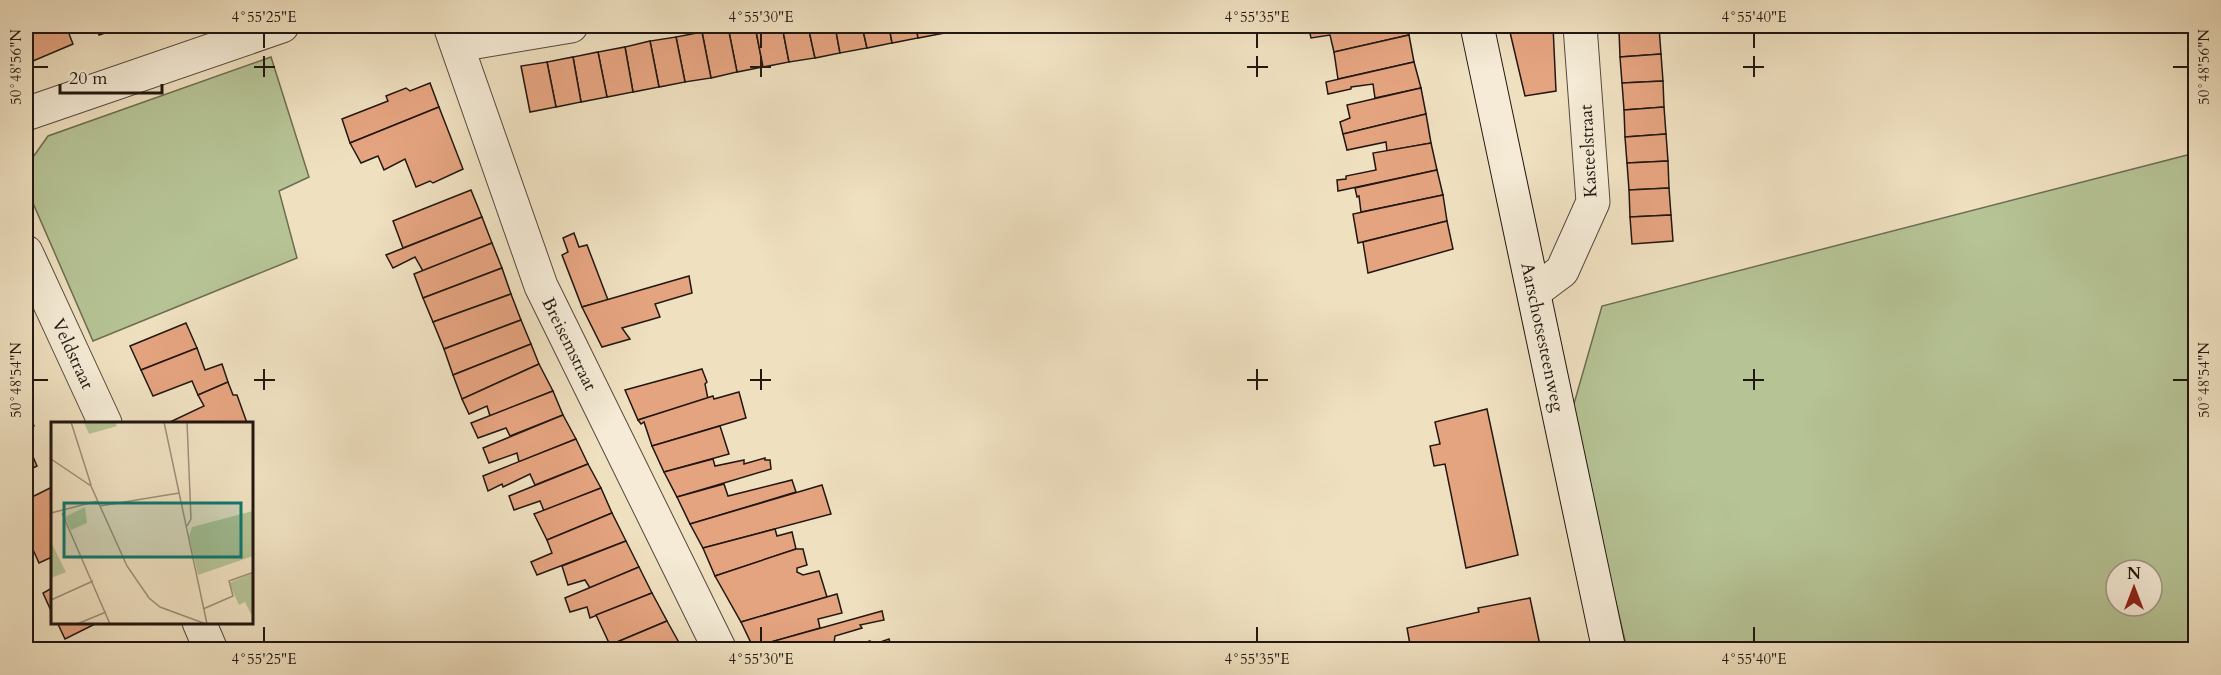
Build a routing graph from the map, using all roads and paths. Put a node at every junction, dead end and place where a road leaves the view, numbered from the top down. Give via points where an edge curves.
1 (282, 26) edge
2 (571, 26) edge
3 (1477, 26) edge
4 (1580, 26) edge
5 (454, 35) edge
6 (26, 114) edge
7 (26, 252) edge
8 (1534, 292) junction
9 (105, 422) edge
10 (200, 624) edge
11 (211, 650) edge
12 (720, 650) edge
13 (1609, 650) edge

1 - 6 street
2 - 5 street
3 - 8 street, Aarschotsesteenweg
4 - 8 street, Kasteelstraat via 1593,202 1562,270
5 - 12 street, Breisemstraat via 541,286
7 - 9 street, Veldstraat
8 - 13 street, Aarschotsesteenweg
10 - 11 street

